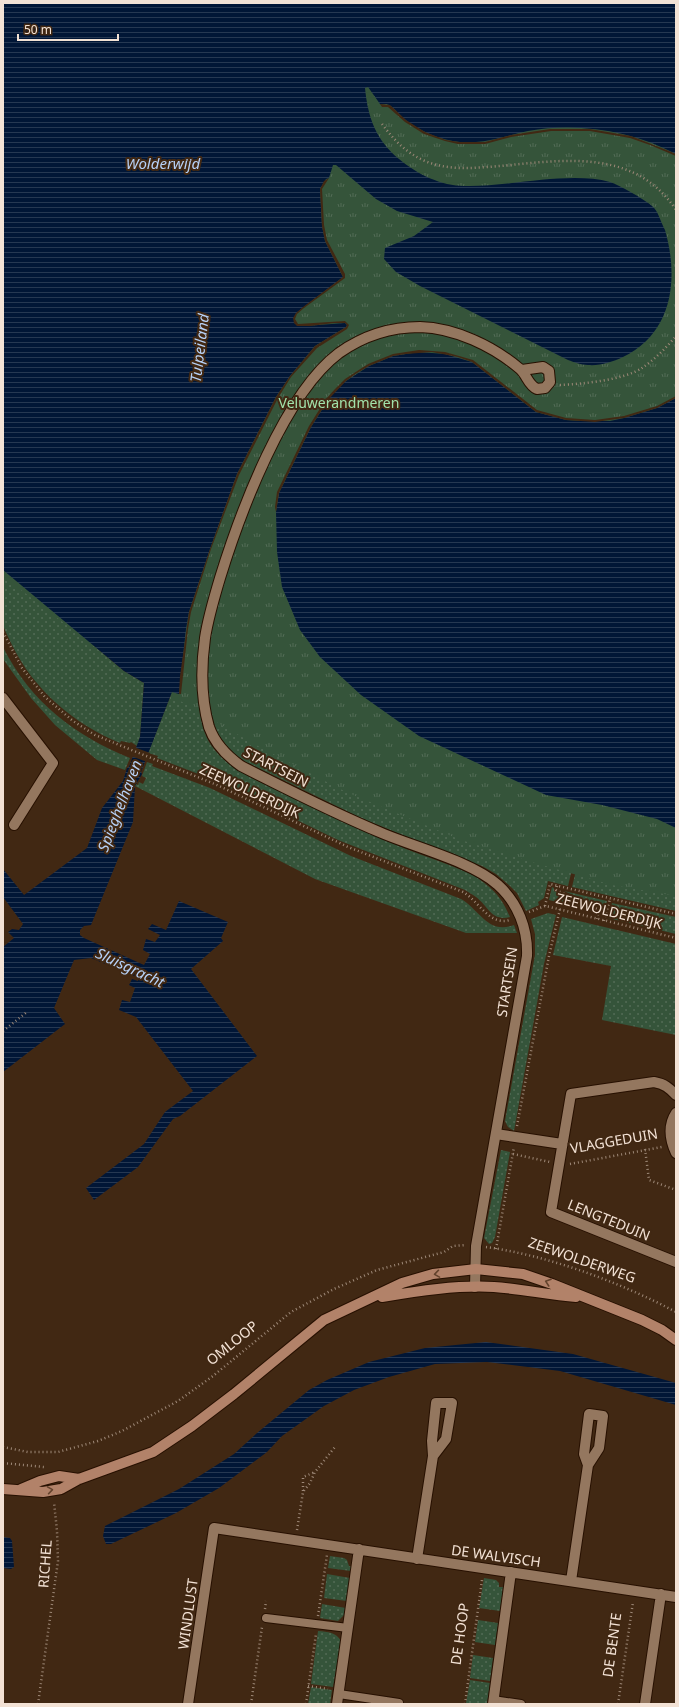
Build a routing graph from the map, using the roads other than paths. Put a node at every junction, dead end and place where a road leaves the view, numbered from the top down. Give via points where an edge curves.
1 (522, 370) junction
2 (3, 698) edge
3 (14, 825) dead end
4 (676, 1096) edge
5 (676, 1112) edge
6 (496, 1134) junction
7 (562, 1144) junction
8 (674, 1149) edge
9 (676, 1262) edge
10 (476, 1269) junction
11 (475, 1287) junction
12 (373, 1298) junction
13 (584, 1298) junction
14 (676, 1340) edge
15 (433, 1456) junction
16 (588, 1465) dead end
17 (79, 1479) junction
18 (3, 1489) edge
19 (19, 1490) junction
20 (214, 1528) joint
21 (359, 1550) junction
22 (417, 1559) junction
23 (511, 1572) junction
24 (571, 1581) junction
25 (661, 1594) junction
26 (676, 1596) edge
27 (264, 1618) road end
28 (348, 1628) junction
29 (338, 1696) edge
30 (493, 1702) edge
31 (399, 1703) edge
32 (188, 1704) edge
33 (521, 1704) edge
34 (645, 1704) edge

1 - 1 street, STARTSEIN via 530,384 537,389 545,388 550,382 549,371 543,367
1 - 6 street, STARTSEIN via 472,340 446,331 422,327 394,329 365,338 339,353 327,364 303,393 283,426 245,506 208,621 202,672 210,728 217,744 232,760 337,813 475,870 505,893 520,916 527,943 527,956
2 - 3 street via 53,763
4 - 7 street, LENGTEDUIN via 662,1083 654,1082 570,1094
5 - 8 street via 670,1132
6 - 7 street, VLAGGEDUIN
6 - 10 street, STARTSEIN via 476,1246
7 - 9 street, LENGTEDUIN via 551,1212
10 - 11 street, STARTSEIN
10 -> 12 main road via 433,1274 402,1283
13 -> 10 main road via 523,1274
11 - 12 main road
11 - 13 main road
12 - 17 main road via 324,1320 222,1403 153,1452
13 - 14 main road via 642,1320
15 - 15 street via 446,1439 452,1403 436,1402
15 - 22 street
16 - 24 street
19 -> 17 main road via 43,1492 61,1488
17 - 19 main road via 59,1476
18 - 19 main road
20 - 21 street, DE WALVISCH
20 - 32 street, WINDLUST
21 - 22 street, DE WALVISCH
21 - 28 street
22 - 23 street, DE WALVISCH
23 - 24 street, DE WALVISCH
23 - 30 street
24 - 25 street, DE WALVISCH
25 - 26 street, DE WALVISCH
25 - 34 street
27 - 28 lane
28 - 29 street
29 - 31 lane
30 - 33 lane

